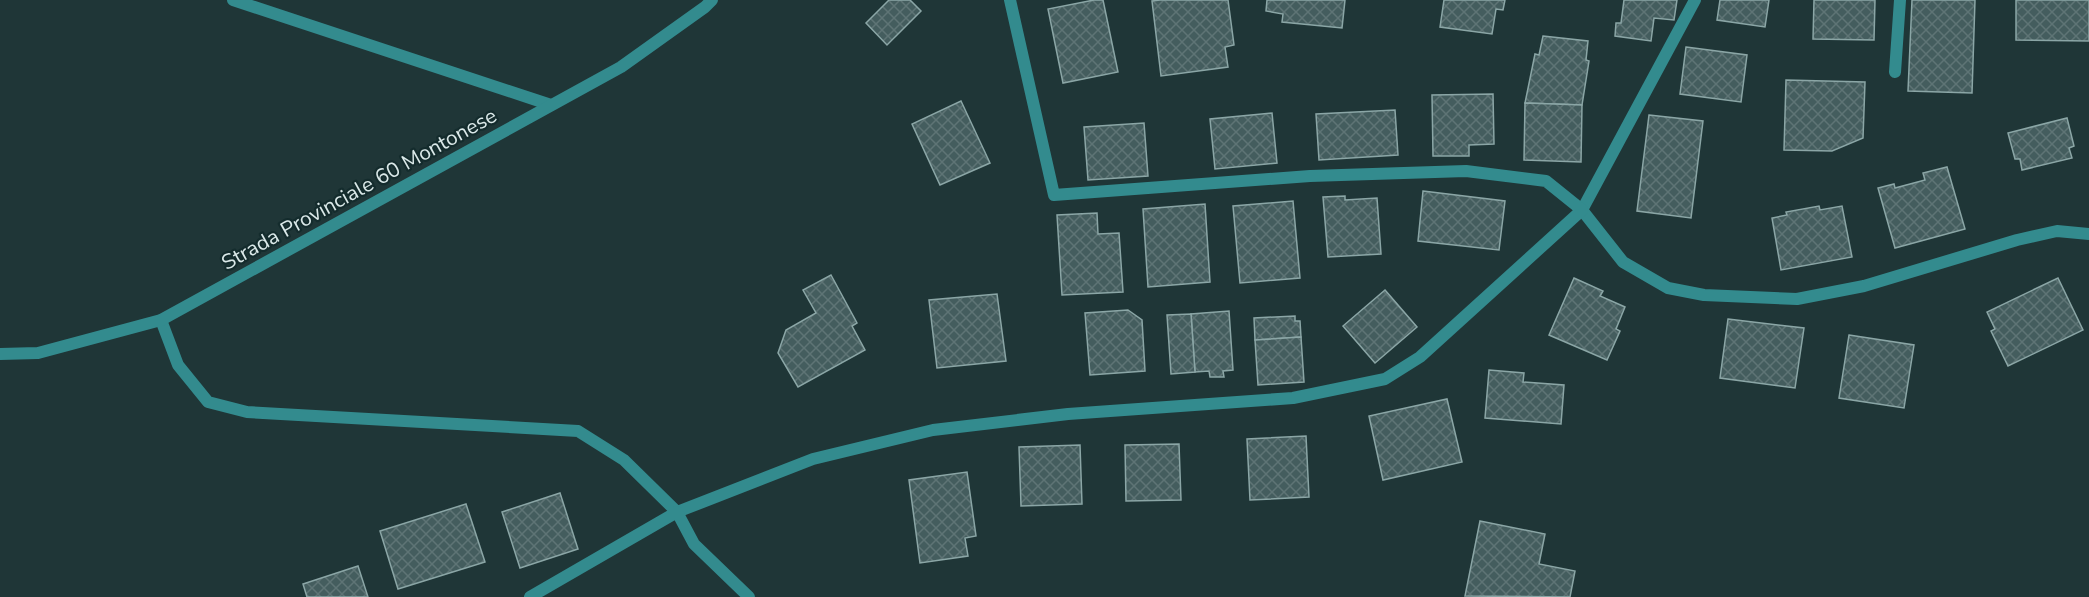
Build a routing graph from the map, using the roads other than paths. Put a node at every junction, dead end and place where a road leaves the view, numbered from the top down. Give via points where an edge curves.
1 (233, 0) edge
2 (712, 0) edge
3 (1010, 0) edge
4 (1695, 0) edge
5 (1900, 0) edge
6 (1895, 72) dead end
7 (551, 105) junction
8 (1582, 210) junction
9 (2089, 234) edge
10 (161, 320) junction
11 (0, 354) edge
12 (677, 512) junction
13 (530, 597) edge
14 (749, 597) edge

1 - 7 street
2 - 7 street, Strada Provinciale 60 Montonese via 621,67
3 - 8 street via 1054,195 1310,176 1466,171 1546,181
4 - 8 street
5 - 6 street
7 - 10 street, Strada Provinciale 60 Montonese
8 - 9 street via 1623,262 1668,288 1716,296 1797,299 1864,286 2047,233
8 - 12 street via 1420,357 1385,379 1293,398 1068,414 933,430 813,459
10 - 11 street, Strada Provinciale 60 Montonese via 38,353
10 - 12 street via 178,365 208,402 247,412 578,431 624,460
12 - 13 street
12 - 14 street via 694,544

